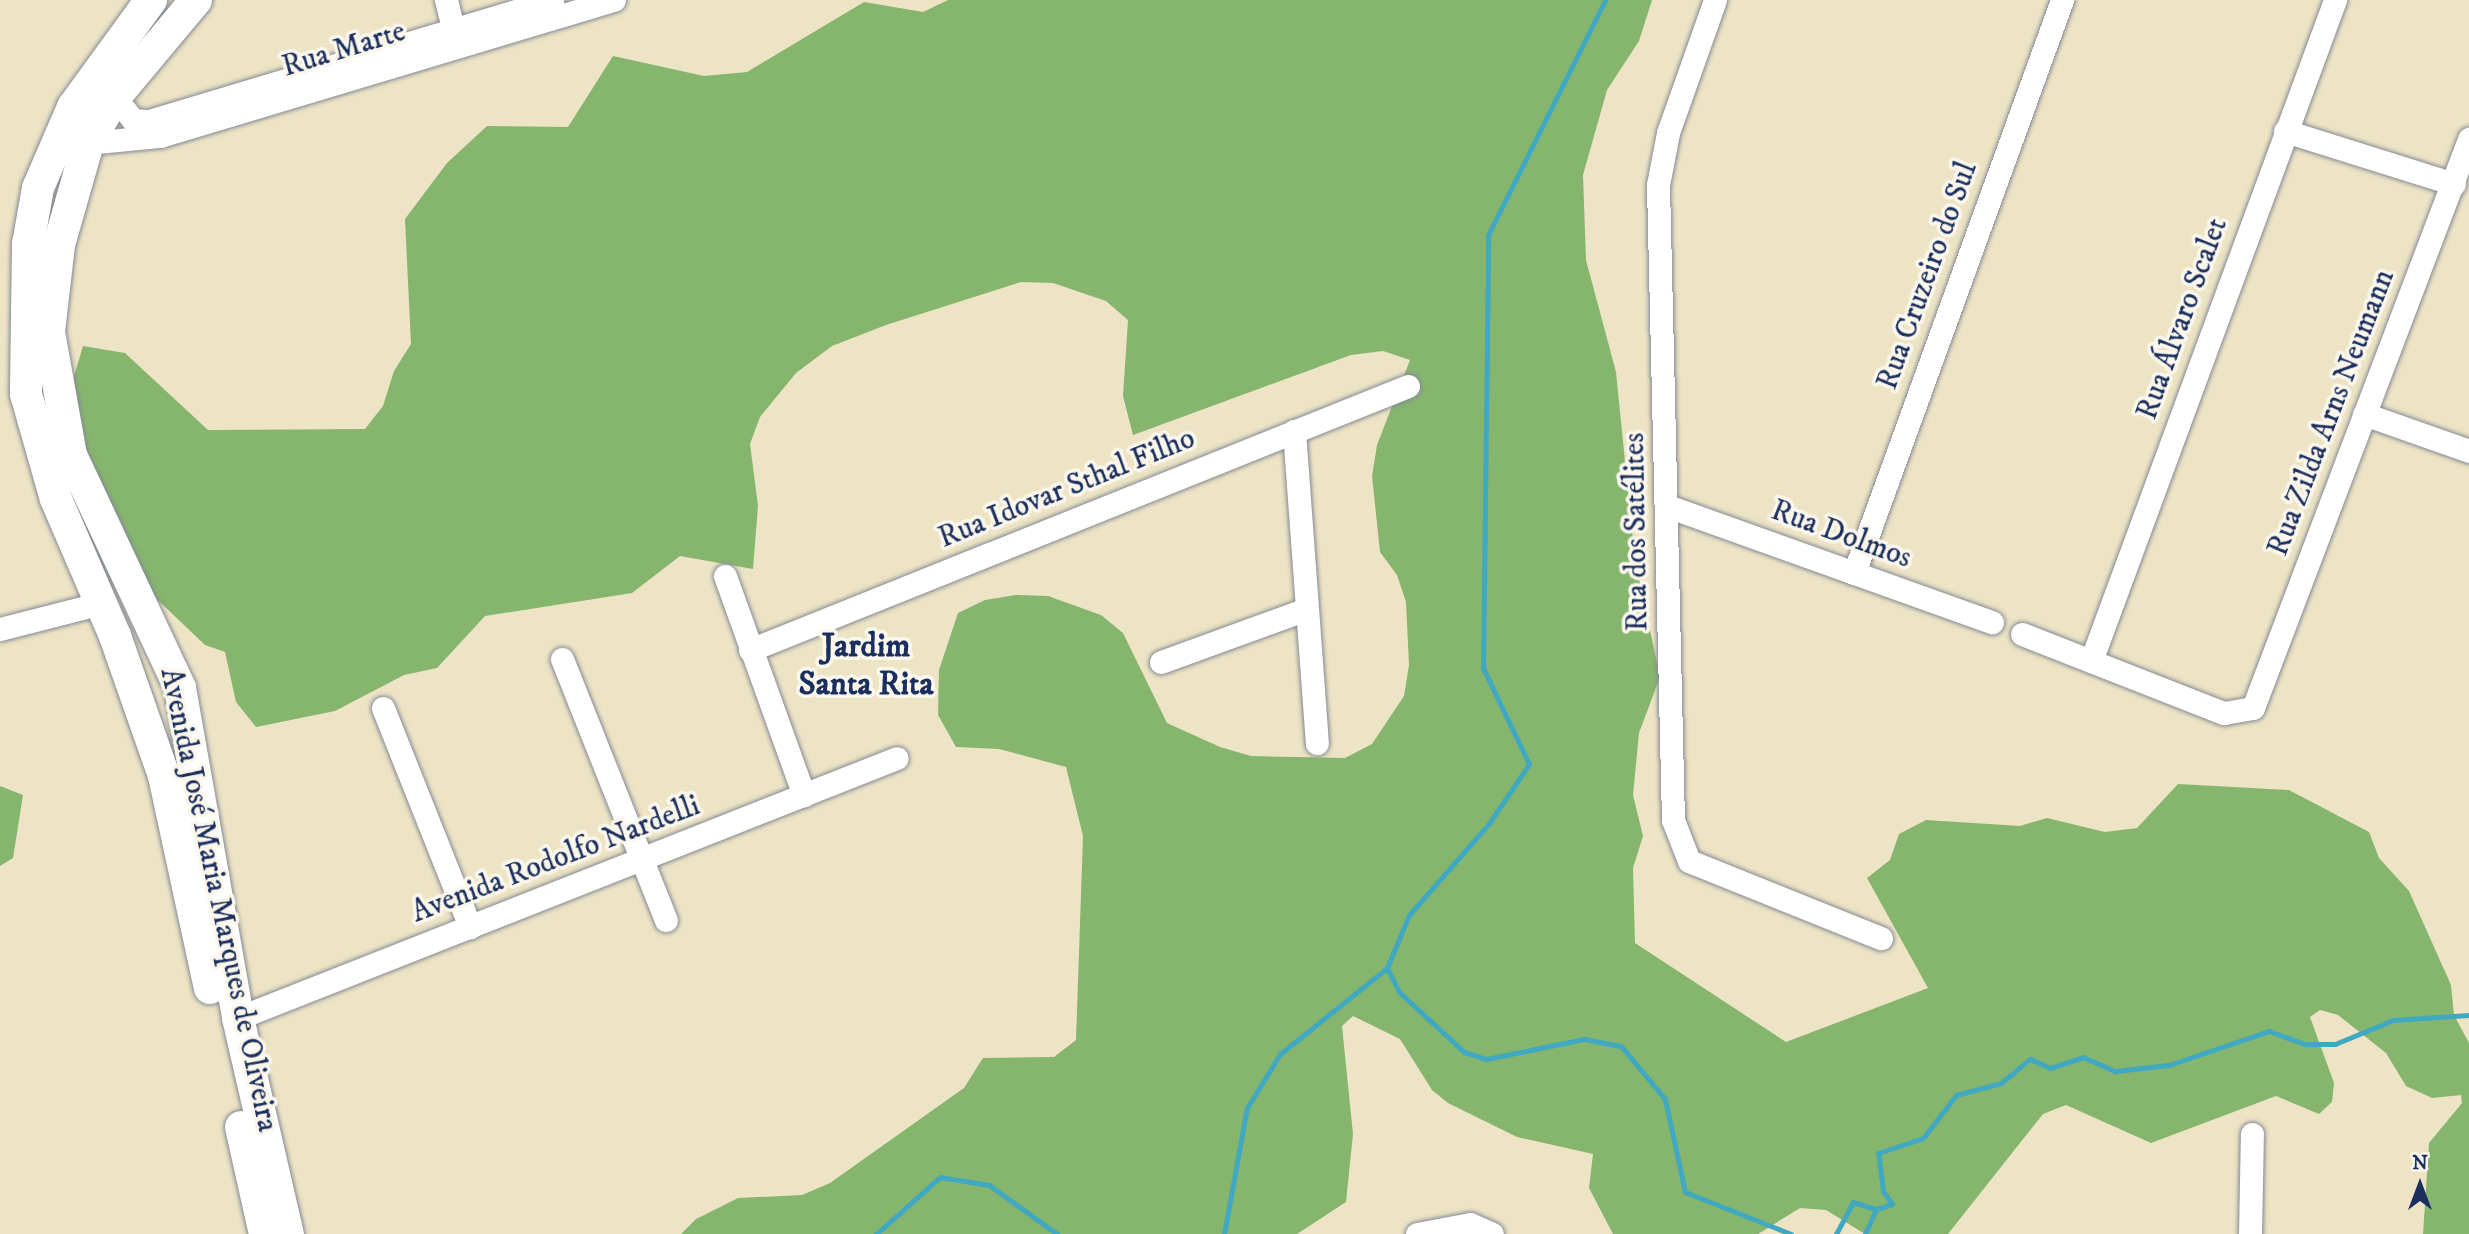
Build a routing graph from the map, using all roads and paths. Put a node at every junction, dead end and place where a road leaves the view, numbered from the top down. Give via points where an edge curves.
1 (180, 0) edge
2 (196, 0) edge
3 (446, 0) edge
4 (552, 0) edge
5 (614, 0) edge
6 (1715, 0) edge
7 (2062, 0) edge
8 (2335, 0) edge
9 (145, 5) edge
10 (456, 39) junction
11 (123, 88) junction
12 (2285, 131) junction
13 (2469, 139) edge
14 (88, 143) junction
15 (2454, 184) junction
16 (30, 229) junction
17 (59, 245) junction
18 (1408, 386) dead end
19 (2364, 414) junction
20 (1294, 431) junction
21 (2469, 451) edge
22 (1670, 507) junction
23 (1854, 573) junction
24 (725, 576) dead end
25 (101, 603) junction
26 (1304, 610) junction
27 (1992, 622) dead end
28 (0, 629) edge
29 (2022, 634) dead end
30 (115, 636) junction
31 (160, 638) junction
32 (750, 650) junction
33 (562, 659) dead end
34 (2091, 661) junction
35 (1161, 662) dead end
36 (383, 708) dead end
37 (183, 715) junction
38 (1317, 743) dead end
39 (897, 758) dead end
40 (804, 794) junction
41 (644, 862) junction
42 (666, 920) dead end
43 (470, 927) junction
44 (1881, 938) dead end
45 (237, 1018) junction
46 (2252, 1134) dead end
47 (265, 1234) edge
48 (288, 1234) edge
49 (1418, 1234) edge
50 (1492, 1234) edge
51 (2250, 1234) edge

1 - 11 main road
2 - 11 main road, Avenida José Maria Marques de Oliveira
3 - 10 street
4 - 10 street, Rua Marte
5 - 10 street, Rua Marte
6 - 22 street, Rua dos Satélites via 1668,133 1658,185
7 - 23 street, Rua Cruzeiro do Sul
8 - 12 street, Rua Álvaro Scalet
9 - 16 main road, Avenida José Maria Marques de Oliveira via 53,144
10 - 11 street, Rua Marte via 149,121 133,120
10 - 14 street, Rua Marte via 160,136
11 - 14 main road, Avenida José Maria Marques de Oliveira
12 - 15 street
12 - 34 street, Rua Álvaro Scalet
13 - 15 street, Rua Zilda Arns Neumann
14 - 17 main road, Avenida José Maria Marques de Oliveira
15 - 19 street, Rua Zilda Arns Neumann
16 - 17 main road via 37,250 49,253
16 - 25 main road, Avenida José Maria Marques de Oliveira via 23,327 26,394 55,499
17 - 31 main road, Avenida José Maria Marques de Oliveira via 49,332 71,456
18 - 20 street, Rua Idovar Sthal Filho
19 - 21 street
19 - 34 street, Rua Zilda Arns Neumann via 2253,708 2224,713
20 - 26 street
20 - 32 street, Rua Idovar Sthal Filho
22 - 23 street, Rua Dolmos
22 - 44 street, Rua dos Satélites via 1678,845 1689,861 1712,873
23 - 27 street, Rua Dolmos
24 - 32 street
25 - 28 street
25 - 30 main road, Avenida José Maria Marques de Oliveira
25 - 31 main road via 125,599 141,625
26 - 35 street
26 - 38 street
29 - 34 street
30 - 37 main road via 141,666 155,715
30 - 47 main road, Avenida José Maria Marques de Oliveira via 164,776
31 - 37 main road, Avenida José Maria Marques de Oliveira
32 - 40 street
33 - 41 street
36 - 43 street
37 - 45 main road, Avenida José Maria Marques de Oliveira
39 - 40 street, Avenida Rodolfo Nardelli
40 - 41 street, Avenida Rodolfo Nardelli
41 - 42 street
41 - 43 street, Avenida Rodolfo Nardelli
43 - 45 street, Avenida Rodolfo Nardelli
45 - 48 main road, Avenida José Maria Marques de Oliveira
46 - 51 street
49 - 50 street via 1471,1223

